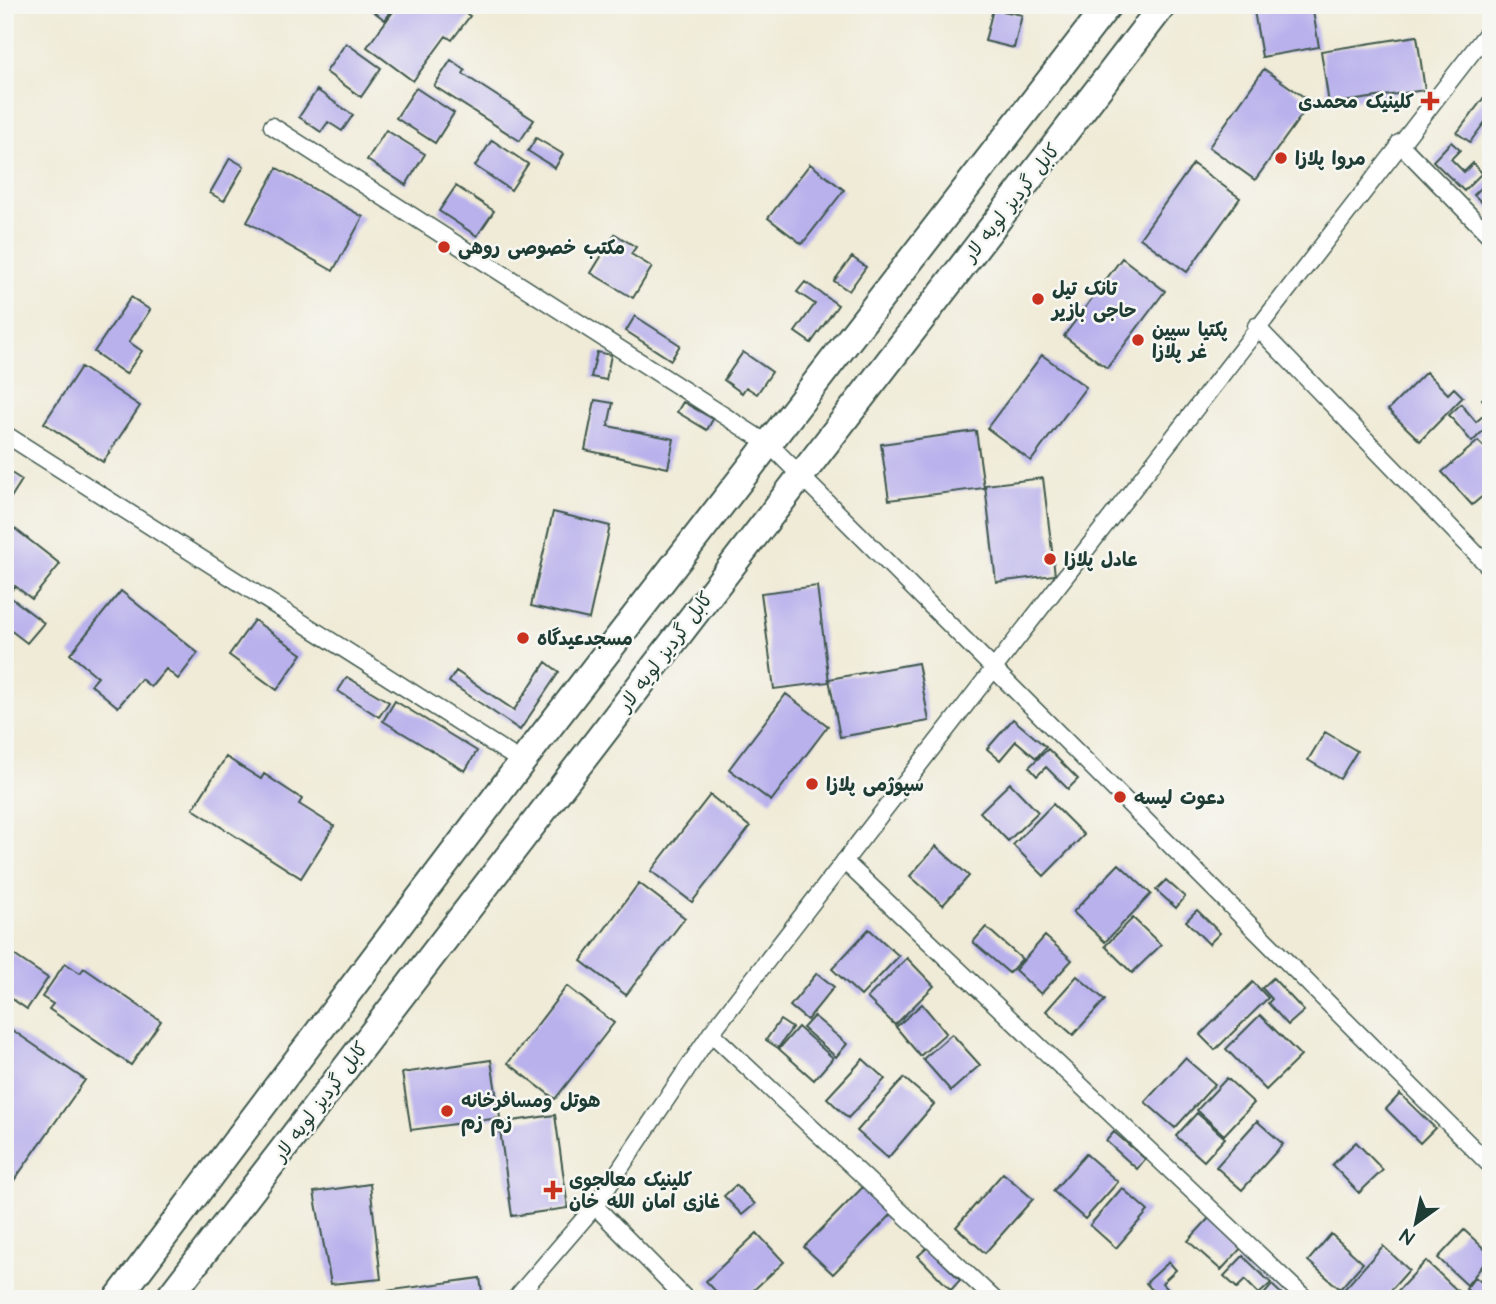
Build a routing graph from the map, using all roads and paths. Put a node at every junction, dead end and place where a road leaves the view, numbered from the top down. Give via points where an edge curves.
1 (1108, 5) edge
2 (1163, 5) edge
3 (1491, 28) edge
4 (272, 126) dead end
5 (1399, 143) junction
6 (1491, 237) edge
7 (1256, 326) junction
8 (5, 434) edge
9 (771, 445) junction
10 (800, 475) junction
11 (1491, 569) edge
12 (993, 668) junction
13 (522, 762) junction
14 (844, 861) junction
15 (711, 1033) junction
16 (1491, 1166) edge
17 (595, 1206) junction
18 (117, 1299) edge
19 (168, 1299) edge
20 (515, 1299) edge
21 (686, 1299) edge
22 (994, 1299) edge
23 (1306, 1299) edge

1 - 9 highway
2 - 10 highway, کابل گردیز لویه لار
3 - 5 street
4 - 9 street
5 - 6 street
5 - 7 street
7 - 11 street
7 - 12 street
8 - 13 street
9 - 10 street
9 - 13 highway
10 - 12 street
10 - 19 highway, کابل گردیز لویه لار
12 - 14 street
12 - 16 street
13 - 18 highway
14 - 15 street
14 - 23 street
15 - 17 street
15 - 22 street
17 - 20 street
17 - 21 street

